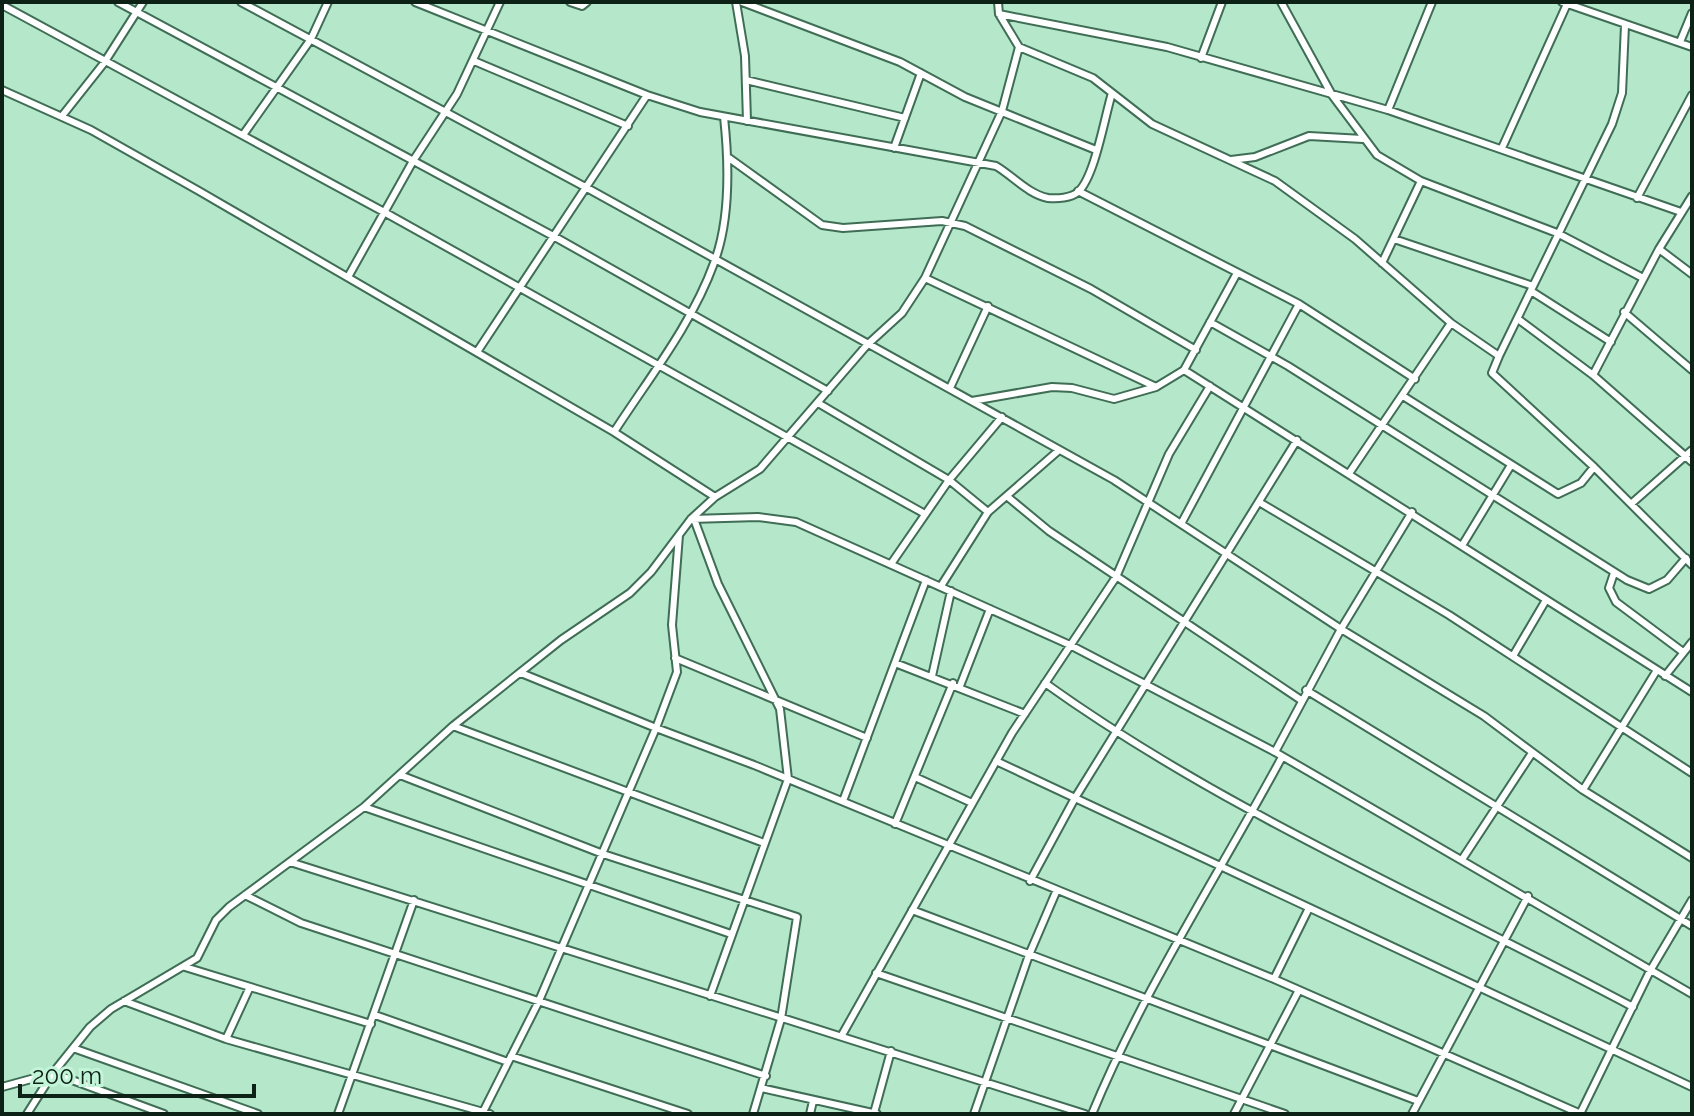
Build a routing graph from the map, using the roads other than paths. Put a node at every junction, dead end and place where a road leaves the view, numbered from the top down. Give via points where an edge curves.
1 (118, 2) edge
2 (143, 2) edge
3 (241, 2) edge
4 (328, 2) edge
5 (415, 2) edge
6 (500, 2) edge
7 (570, 2) edge
8 (587, 2) edge
9 (739, 2) edge
10 (997, 2) edge
11 (1222, 2) edge
12 (1281, 2) edge
13 (1432, 2) edge
14 (1594, 2) edge
15 (1564, 3) edge
16 (2, 5) edge
17 (136, 12) junction
18 (1591, 13) junction
19 (1692, 13) edge
20 (999, 14) junction
21 (1625, 25) junction
22 (487, 32) junction
23 (311, 39) junction
24 (1680, 42) junction
25 (1019, 47) junction
26 (1692, 47) edge
27 (1201, 58) junction
28 (474, 61) junction
29 (104, 63) junction
30 (921, 73) junction
31 (746, 80) junction
32 (278, 87) junction
33 (2, 90) edge
34 (1112, 93) junction
35 (647, 95) junction
36 (1332, 95) junction
37 (1692, 95) edge
38 (1388, 110) junction
39 (1684, 110) junction
40 (1002, 111) junction
41 (445, 112) junction
42 (1692, 115) edge
43 (62, 116) junction
44 (724, 117) junction
45 (905, 118) junction
46 (747, 121) junction
47 (628, 126) junction
48 (243, 135) junction
49 (1363, 139) junction
50 (894, 148) junction
51 (1502, 148) junction
52 (1096, 150) junction
53 (729, 158) junction
54 (413, 161) junction
55 (1230, 161) junction
56 (978, 164) junction
57 (1421, 181) junction
58 (1585, 181) junction
59 (587, 188) junction
60 (1078, 191) junction
61 (1692, 196) edge
62 (1637, 198) junction
63 (384, 212) junction
64 (1681, 212) junction
65 (952, 222) junction
66 (1557, 233) junction
67 (555, 237) junction
68 (1394, 239) junction
69 (1659, 249) junction
70 (715, 261) junction
71 (1382, 263) junction
72 (1237, 273) junction
73 (1692, 274) edge
74 (348, 277) junction
75 (925, 278) junction
76 (1643, 278) junction
77 (521, 288) junction
78 (1532, 289) junction
79 (1299, 304) junction
80 (988, 306) junction
81 (1624, 312) junction
82 (690, 315) junction
83 (1518, 319) junction
84 (1210, 322) junction
85 (1451, 323) junction
86 (1611, 342) junction
87 (867, 345) junction
88 (1196, 350) junction
89 (477, 352) junction
90 (1270, 355) junction
91 (1499, 356) junction
92 (658, 364) junction
93 (1184, 370) junction
94 (1692, 370) edge
95 (1593, 375) junction
96 (1415, 379) junction
97 (1210, 386) junction
98 (1156, 387) junction
99 (950, 388) junction
100 (828, 391) junction
101 (1403, 396) junction
102 (972, 401) junction
103 (818, 403) junction
104 (1243, 407) junction
105 (1002, 417) junction
106 (1383, 425) junction
107 (614, 432) junction
108 (789, 437) junction
109 (1297, 440) junction
110 (1692, 450) edge
111 (1058, 451) junction
112 (1689, 459) edge
113 (1511, 465) junction
114 (1594, 467) junction
115 (1350, 472) junction
116 (949, 480) junction
117 (1493, 495) junction
118 (715, 497) junction
119 (1009, 498) junction
120 (1151, 502) junction
121 (1259, 502) junction
122 (1631, 504) junction
123 (988, 512) junction
124 (1412, 512) junction
125 (925, 514) junction
126 (693, 519) junction
127 (1181, 524) junction
128 (679, 535) junction
129 (1463, 544) junction
130 (1227, 555) junction
131 (1686, 558) junction
132 (891, 564) junction
133 (1692, 565) edge
134 (1376, 570) junction
135 (1614, 573) junction
136 (1116, 577) junction
137 (926, 580) junction
138 (941, 586) junction
139 (951, 591) junction
140 (1546, 600) junction
141 (990, 609) junction
142 (1184, 623) junction
143 (1341, 629) junction
144 (1692, 642) edge
145 (1070, 645) junction
146 (1683, 652) junction
147 (1513, 656) junction
148 (675, 658) junction
149 (895, 663) junction
150 (1657, 670) junction
151 (521, 673) junction
152 (932, 676) junction
153 (1665, 676) junction
154 (1045, 683) junction
155 (957, 685) junction
156 (1146, 686) junction
157 (1306, 690) junction
158 (1692, 692) edge
159 (776, 699) junction
160 (1301, 700) junction
161 (1025, 714) junction
162 (453, 726) junction
163 (1619, 726) junction
164 (656, 728) junction
165 (1116, 734) junction
166 (867, 738) junction
167 (1275, 752) junction
168 (1532, 753) junction
169 (1282, 757) junction
170 (996, 761) junction
171 (1692, 773) edge
172 (400, 775) junction
173 (915, 777) junction
174 (788, 779) junction
175 (1583, 790) junction
176 (628, 795) junction
177 (1075, 798) junction
178 (843, 801) junction
179 (972, 803) junction
180 (1496, 803) junction
181 (364, 807) junction
182 (1253, 811) junction
183 (895, 824) junction
184 (764, 843) junction
185 (947, 847) junction
186 (603, 854) junction
187 (1463, 858) junction
188 (1692, 858) edge
189 (290, 862) junction
190 (1223, 865) junction
191 (1030, 881) junction
192 (589, 887) junction
193 (1056, 892) junction
194 (245, 895) junction
195 (1528, 896) junction
196 (414, 900) junction
197 (1692, 900) edge
198 (743, 901) junction
199 (1309, 908) junction
200 (912, 910) junction
201 (1681, 919) junction
202 (1692, 926) edge
203 (731, 934) junction
204 (1505, 938) junction
205 (1176, 940) junction
206 (563, 947) junction
207 (394, 954) junction
208 (1029, 955) junction
209 (185, 967) junction
210 (1650, 971) junction
211 (876, 973) junction
212 (1274, 979) junction
213 (1480, 986) junction
214 (249, 989) junction
215 (1299, 990) junction
216 (1692, 994) edge
217 (710, 996) junction
218 (1148, 997) junction
219 (124, 1001) junction
220 (538, 1003) junction
221 (1633, 1007) junction
222 (375, 1015) junction
223 (781, 1019) junction
224 (1006, 1020) junction
225 (371, 1024) junction
226 (842, 1035) junction
227 (226, 1039) junction
228 (1269, 1042) junction
229 (73, 1048) junction
230 (1612, 1049) junction
231 (891, 1051) junction
232 (1444, 1052) junction
233 (1116, 1055) junction
234 (509, 1059) junction
235 (53, 1073) junction
236 (766, 1076) junction
237 (352, 1077) junction
238 (985, 1081) junction
239 (2, 1087) edge
240 (1692, 1087) edge
241 (761, 1088) junction
242 (1241, 1099) junction
243 (813, 1101) junction
244 (1418, 1101) junction
245 (1560, 1105) junction
246 (29, 1112) edge
247 (485, 1113) edge
248 (40, 1114) edge
249 (164, 1114) edge
250 (258, 1114) edge
251 (338, 1114) edge
252 (688, 1114) edge
253 (753, 1114) edge
254 (810, 1114) edge
255 (875, 1114) edge
256 (974, 1114) edge
257 (1085, 1114) edge
258 (1092, 1114) edge
259 (1234, 1114) edge
260 (1285, 1114) edge
261 (1412, 1114) edge
262 (1556, 1114) edge
263 (1580, 1114) edge

1 - 17 street
2 - 17 street
3 - 23 street
4 - 23 street
5 - 22 street
6 - 22 street
7 - 8 street
9 - 30 street
9 - 31 street
10 - 20 street
11 - 27 street
12 - 36 street
13 - 38 street
14 - 18 street
15 - 18 street
15 - 51 street
16 - 29 street
17 - 29 street
17 - 32 street
18 - 21 street
19 - 24 street
20 - 25 street
20 - 27 street
21 - 24 street
21 - 58 street via 1622,93
22 - 28 street
22 - 35 street
23 - 32 street
23 - 41 street
24 - 26 street
25 - 34 street via 1093,78
25 - 40 street
27 - 36 street
28 - 41 street
28 - 47 street
29 - 43 street
29 - 48 street
30 - 40 street
30 - 45 street
31 - 45 street
31 - 46 street
32 - 48 street
32 - 54 street
33 - 43 street
34 - 52 street
34 - 55 street via 1152,124
35 - 44 street
35 - 47 street
36 - 38 street
36 - 49 street
37 - 39 street
38 - 51 street
39 - 42 street
39 - 62 street
40 - 52 street
40 - 56 street
41 - 54 street
41 - 59 street
43 - 74 street
44 - 46 street
44 - 53 street
45 - 50 street
46 - 50 street
47 - 59 street
48 - 63 street
49 - 55 street via 1309,136
49 - 57 street via 1377,155
50 - 56 street
51 - 58 street
52 - 60 street
53 - 65 street via 822,225
53 - 70 street
54 - 63 street
54 - 67 street
55 - 71 street via 1275,181
56 - 60 street via 996,166 1048,198
56 - 65 street
57 - 66 street
57 - 68 street
58 - 62 street
58 - 66 street
59 - 67 street
59 - 70 street
60 - 72 street
61 - 64 street
62 - 64 street
63 - 74 street
63 - 77 street
64 - 69 street
65 - 75 street
65 - 88 street via 1091,289
66 - 76 street
66 - 78 street
67 - 77 street
67 - 82 street
68 - 71 street
68 - 78 street
69 - 73 street
69 - 76 street
70 - 82 street
70 - 87 street
71 - 85 street
72 - 79 street
72 - 84 street
74 - 89 street
75 - 80 street
75 - 87 street via 902,313
76 - 81 street
77 - 89 street
77 - 92 street
78 - 83 street
78 - 86 street
79 - 90 street
79 - 96 street
80 - 98 street
80 - 99 street
81 - 86 street
81 - 94 street
82 - 92 street
82 - 100 street
83 - 91 street
83 - 95 street
84 - 88 street
84 - 90 street
85 - 91 street
85 - 96 street
86 - 95 street
87 - 99 street
87 - 100 street
88 - 93 street
89 - 107 street
90 - 104 street
90 - 106 street
91 - 114 street via 1492,373
92 - 107 street
92 - 108 street
93 - 97 street
93 - 98 street
95 - 112 street
96 - 101 street
97 - 104 street
97 - 120 street via 1169,454
98 - 102 street via 1114,399 1052,387
99 - 102 street
100 - 103 street
101 - 106 street
101 - 113 street
102 - 105 street
103 - 108 street
103 - 116 street
104 - 109 street
104 - 127 street
105 - 111 street
105 - 116 street
106 - 115 street
106 - 117 street
107 - 118 street
108 - 118 street via 760,469
108 - 125 street
109 - 115 street
109 - 121 street
110 - 112 street
111 - 119 street
111 - 120 street
112 - 122 street
113 - 114 street via 1558,494 1581,483
113 - 117 street
114 - 122 street
115 - 124 street
116 - 123 street
116 - 125 street
117 - 129 street
117 - 135 street
118 - 126 street
119 - 123 street
119 - 136 street
120 - 127 street
120 - 136 street
121 - 130 street
121 - 134 street
122 - 131 street
123 - 138 street
124 - 129 street
124 - 134 street
125 - 132 street
126 - 128 street
126 - 132 street via 796,522
126 - 159 street via 718,584
127 - 130 street
128 - 148 street via 672,625
128 - 151 street via 630,593
129 - 140 street
130 - 142 street
130 - 143 street
131 - 133 street
131 - 135 street via 1667,580 1649,589
132 - 137 street
134 - 143 street
134 - 147 street
135 - 146 street via 1609,588 1616,602
136 - 142 street
136 - 145 street
137 - 138 street
137 - 149 street
138 - 139 street
139 - 141 street
139 - 152 street
140 - 147 street
140 - 150 street
141 - 145 street
141 - 155 street
142 - 156 street
142 - 160 street
143 - 157 street
143 - 168 street via 1484,716
144 - 146 street
145 - 154 street
145 - 156 street
146 - 153 street
147 - 163 street
148 - 159 street
148 - 164 street via 675,686
149 - 152 street
149 - 166 street
150 - 153 street
150 - 163 street
151 - 162 street
151 - 164 street
152 - 155 street
153 - 158 street
154 - 161 street
154 - 165 street
155 - 161 street
155 - 173 street
156 - 165 street
156 - 167 street
157 - 160 street
157 - 180 street
159 - 166 street
159 - 174 street
160 - 167 street
161 - 170 street
162 - 172 street
162 - 176 street
163 - 171 street
163 - 175 street
164 - 174 street
164 - 176 street
165 - 177 street
165 - 182 street
166 - 178 street
167 - 169 street
168 - 175 street
168 - 180 street
169 - 182 street
169 - 187 street
170 - 177 street
170 - 179 street
172 - 181 street
172 - 186 street
173 - 179 street
173 - 183 street
174 - 178 street
174 - 184 street
175 - 188 street
176 - 184 street
176 - 186 street
177 - 190 street
177 - 191 street
178 - 183 street
179 - 185 street
180 - 187 street
180 - 201 street
181 - 189 street
181 - 192 street
182 - 190 street
182 - 204 street
183 - 185 street
184 - 198 street
185 - 191 street
185 - 200 street
186 - 192 street
186 - 198 street
187 - 195 street
189 - 194 street
189 - 196 street
190 - 199 street
190 - 205 street
191 - 193 street
192 - 203 street
192 - 206 street
193 - 205 street
193 - 208 street
194 - 207 street via 288,918
194 - 209 street via 216,920 197,958
195 - 204 street
195 - 210 street
196 - 206 street
196 - 207 street
197 - 201 street
198 - 203 street
198 - 223 street via 797,917
199 - 212 street
199 - 213 street
200 - 208 street
200 - 211 street
201 - 202 street
201 - 210 street
203 - 217 street
204 - 213 street
204 - 221 street
205 - 212 street
205 - 218 street
206 - 217 street
206 - 220 street
207 - 220 street
207 - 222 street
208 - 218 street
208 - 224 street
209 - 214 street
209 - 219 street
210 - 216 street
210 - 221 street
211 - 224 street
211 - 226 street
212 - 215 street
213 - 230 street
213 - 232 street
214 - 225 street
214 - 227 street
215 - 228 street
215 - 232 street
217 - 223 street
218 - 228 street
218 - 233 street
219 - 227 street
219 - 229 street
220 - 234 street
220 - 236 street
221 - 230 street
222 - 225 street
222 - 234 street
223 - 226 street
223 - 236 street
224 - 233 street
224 - 238 street
225 - 237 street
226 - 231 street
227 - 237 street
228 - 242 street
228 - 244 street
229 - 235 street
229 - 250 street
230 - 240 street
230 - 263 street
231 - 238 street
231 - 255 street
232 - 244 street
232 - 245 street
233 - 242 street
233 - 258 street
234 - 247 street
234 - 252 street
235 - 239 street
235 - 246 street
235 - 249 street
236 - 241 street
237 - 247 street
237 - 251 street
238 - 256 street
238 - 257 street
241 - 243 street
241 - 253 street
242 - 259 street
242 - 260 street
243 - 254 street
243 - 255 street
244 - 261 street
245 - 262 street
245 - 263 street
246 - 248 street

